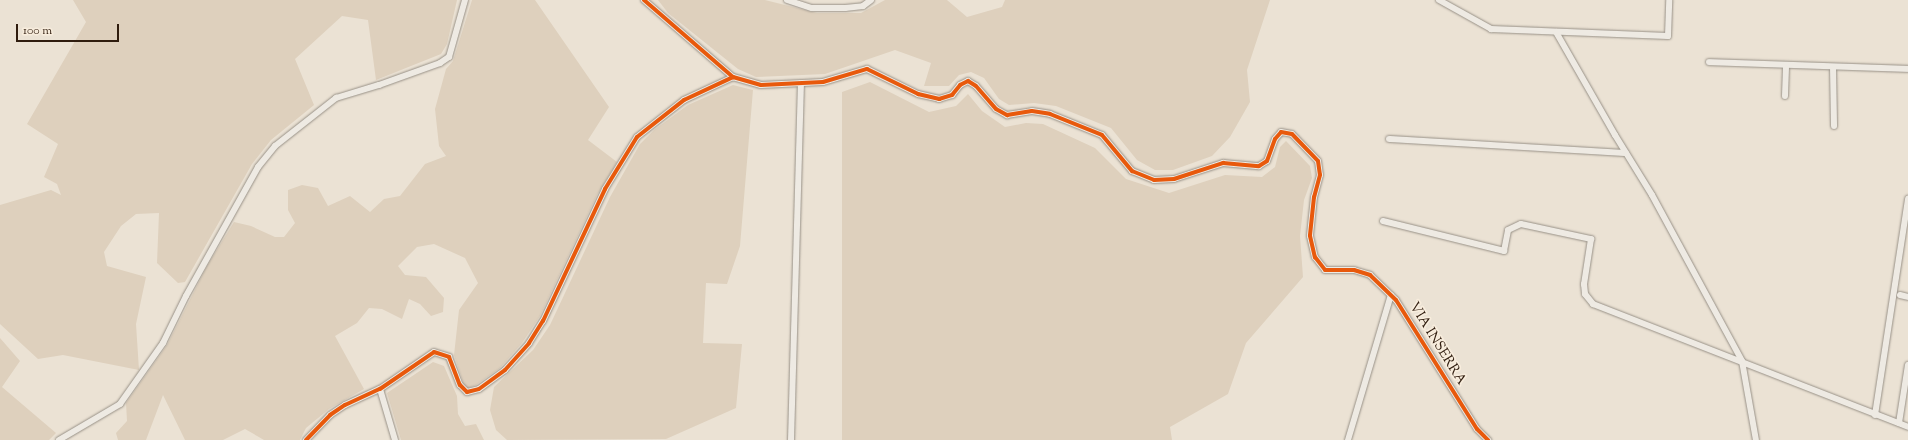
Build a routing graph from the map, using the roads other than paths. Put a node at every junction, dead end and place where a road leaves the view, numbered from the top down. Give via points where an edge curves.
1 (465, 0) edge
2 (644, 0) edge
3 (787, 0) edge
4 (871, 0) edge
5 (1439, 0) edge
6 (1669, 0) edge
7 (1556, 32) junction
8 (1709, 62) dead end
9 (1786, 65) junction
10 (1833, 67) junction
11 (1908, 69) edge
12 (733, 77) junction
13 (801, 83) junction
14 (1785, 96) dead end
15 (1834, 126) dead end
16 (1389, 138) dead end
17 (1626, 153) junction
18 (1908, 199) edge
19 (1383, 221) dead end
20 (1391, 295) junction
21 (1900, 295) dead end
22 (1908, 297) edge
23 (1742, 361) junction
24 (1908, 365) edge
25 (380, 389) junction
26 (1875, 414) junction
27 (1899, 423) junction
28 (1908, 426) edge
29 (59, 440) edge
30 (306, 440) edge
31 (395, 440) edge
32 (791, 440) edge
33 (1348, 440) edge
34 (1488, 440) edge
35 (1756, 440) edge

1 - 29 street via 449,57 440,63 336,98 275,146 258,167 186,296 163,343 120,404
2 - 12 street, VIA INSERRA
3 - 4 street via 812,8 845,8 863,6
5 - 7 street via 1491,29
6 - 7 street via 1668,36
7 - 17 street
8 - 9 street
9 - 10 street
9 - 14 street
10 - 11 street
10 - 15 street
12 - 13 street, VIA INSERRA via 761,85
12 - 25 street via 684,100 637,137 605,189 543,320 529,343 505,370 479,389 467,392 460,385 450,357 434,352
13 - 20 street, VIA INSERRA via 823,82 867,69 918,94 939,99 952,95 960,85 968,81 976,86 996,109 1007,115 1032,111 1050,114 1102,135 1132,171 1154,180 1174,179 1223,163 1259,166 1267,161 1281,132 1292,134 1318,161 1320,175 1314,197 1310,236 1315,257 1325,270 1354,270 1370,275
13 - 32 street
16 - 17 street
17 - 23 street via 1652,195
18 - 26 street
19 - 23 street via 1504,251 1508,230 1521,224 1591,240 1584,284 1585,294 1593,304
20 - 33 street
20 - 34 street, VIA INSERRA via 1477,429
21 - 22 street
23 - 26 street
23 - 35 street
24 - 27 street
25 - 30 street via 330,415
25 - 31 street
26 - 27 street
27 - 28 street

